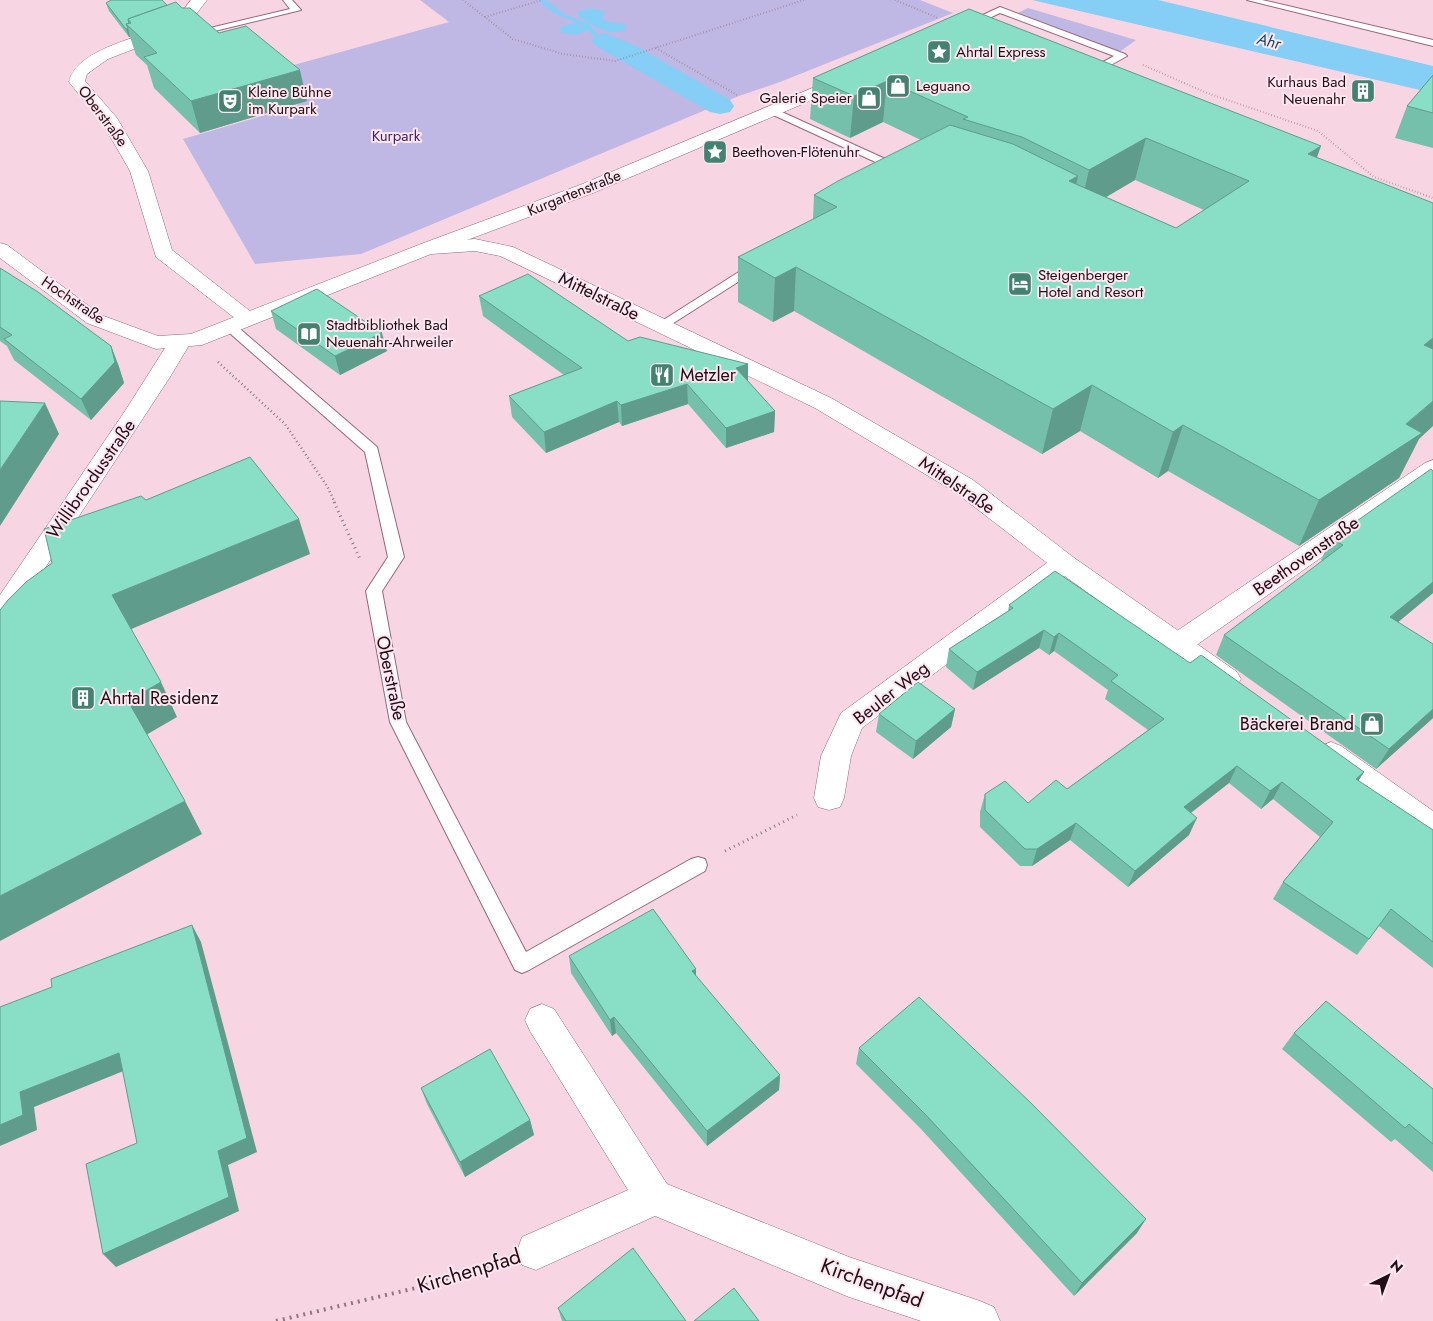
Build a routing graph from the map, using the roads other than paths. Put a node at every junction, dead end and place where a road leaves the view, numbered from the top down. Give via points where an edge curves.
1 (199, 0) edge
2 (287, 0) edge
3 (1251, 0) edge
4 (186, 24) junction
5 (962, 28) junction
6 (944, 35) edge
7 (1433, 43) edge
8 (863, 71) edge
9 (773, 110) junction
10 (891, 182) edge
11 (428, 248) junction
12 (0, 249) edge
13 (762, 261) edge
14 (238, 323) junction
15 (660, 326) junction
16 (187, 341) junction
17 (1433, 468) edge
18 (1064, 563) junction
19 (0, 616) edge
20 (1178, 644) junction
21 (1250, 696) edge
22 (1306, 736) edge
23 (829, 798) road end
24 (1433, 828) edge
25 (698, 865) road end
26 (542, 1020) dead end
27 (654, 1197) junction
28 (536, 1251) road end
29 (980, 1321) edge

1 - 4 street via 189,13
2 - 4 lane via 296,10 194,34
3 - 7 lane
4 - 14 street, Oberstraße via 172,32 101,55 79,72 77,82 111,122 140,171 163,253
5 - 5 lane via 1084,77 1122,56 1000,10
5 - 6 street
8 - 9 street, Kurgartenstraße
9 - 10 lane via 910,171
9 - 11 street, Kurgartenstraße via 503,221
11 - 14 street, Kurgartenstraße
11 - 15 street, Mittelstraße via 475,244 506,252
12 - 16 street, Hochstraße via 94,319 156,343
13 - 15 lane
14 - 16 street, Kurgartenstraße
14 - 25 lane, Oberstraße via 372,450 396,556 374,592 398,722 522,964
15 - 18 street, Mittelstraße via 824,403 964,486
16 - 19 street, Willibrordusstraße via 41,550
17 - 20 street, Beethovenstraße
18 - 20 street, Mittelstraße
18 - 23 street, Beuler Weg via 851,721 836,756
20 - 21 street, Mittelstraße
22 - 24 street
26 - 27 street
27 - 28 street, Kirchenpfad
27 - 29 street, Kirchenpfad via 849,1277

